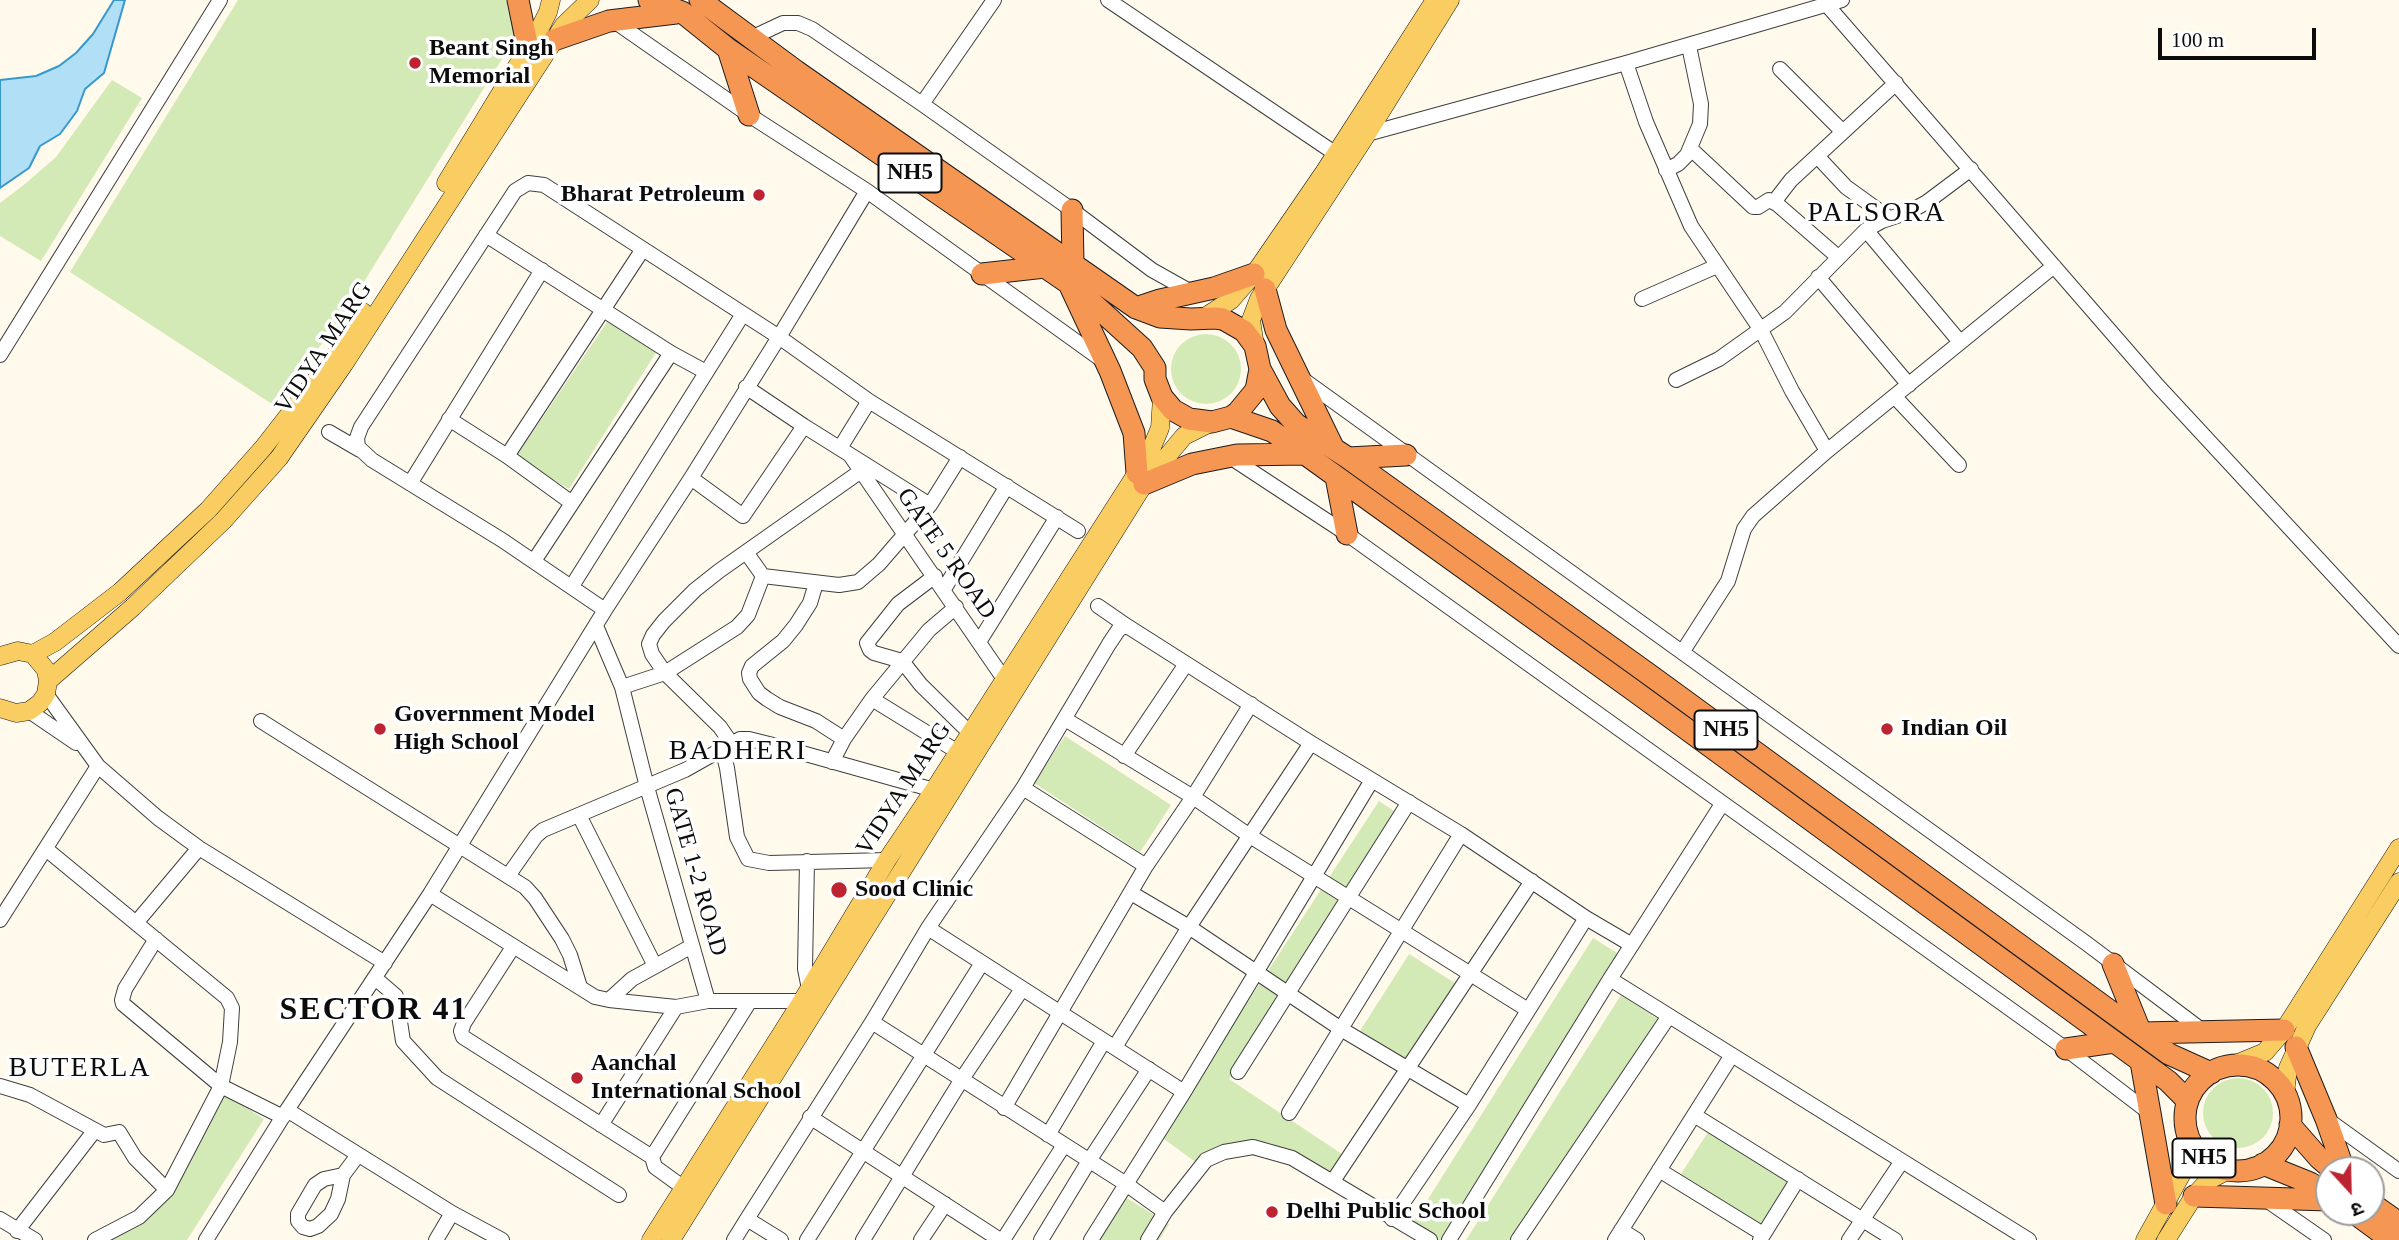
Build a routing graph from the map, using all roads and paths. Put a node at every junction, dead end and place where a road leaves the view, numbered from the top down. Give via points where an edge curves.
1 (220, 0) edge
2 (518, 0) edge
3 (551, 0) edge
4 (590, 0) edge
5 (649, 0) edge
6 (700, 0) edge
7 (994, 0) edge
8 (1108, 0) edge
9 (1435, 0) edge
10 (1450, 0) edge
11 (1842, 0) edge
12 (1826, 5) junction
13 (682, 12) junction
14 (614, 21) junction
15 (751, 38) junction
16 (554, 40) junction
17 (1689, 46) junction
18 (528, 49) junction
19 (728, 49) junction
20 (1626, 63) junction
21 (1780, 69) dead end
22 (1896, 83) junction
23 (922, 104) junction
24 (749, 115) junction
25 (1360, 130) junction
26 (1843, 132) junction
27 (1691, 149) junction
28 (1336, 154) junction
29 (1817, 156) junction
30 (1971, 169) junction
31 (1666, 170) junction
32 (867, 191) junction
33 (1774, 202) junction
34 (1072, 210) junction
35 (1889, 218) junction
36 (1866, 230) junction
37 (486, 235) junction
38 (643, 249) junction
39 (1838, 257) junction
40 (1717, 266) junction
41 (2054, 266) junction
42 (1045, 267) junction
43 (542, 270) junction
44 (1071, 273) junction
45 (982, 274) junction
46 (1818, 277) junction
47 (1259, 281) junction
48 (1193, 293) junction
49 (1642, 299) dead end
50 (1136, 308) junction
51 (601, 309) junction
52 (743, 314) junction
53 (1198, 318) junction
54 (1761, 330) junction
55 (779, 337) junction
56 (1960, 342) junction
57 (1255, 346) junction
58 (671, 353) junction
59 (0, 355) edge
60 (1106, 363) junction
61 (1260, 369) junction
62 (706, 372) junction
63 (1300, 377) junction
64 (1676, 380) dead end
65 (1909, 385) junction
66 (746, 387) junction
67 (1162, 397) junction
68 (1895, 397) junction
69 (869, 401) junction
70 (449, 419) junction
71 (1222, 419) junction
72 (804, 426) junction
73 (329, 432) dead end
74 (360, 450) junction
75 (1827, 451) junction
76 (845, 452) junction
77 (1304, 454) junction
78 (1341, 454) junction
79 (1406, 455) junction
80 (507, 456) junction
81 (960, 457) junction
82 (1230, 457) junction
83 (1959, 465) dead end
84 (861, 471) junction
85 (1336, 477) junction
86 (691, 478) junction
87 (1140, 478) junction
88 (411, 482) junction
89 (1007, 486) junction
90 (572, 503) junction
91 (930, 505) junction
92 (1057, 517) junction
93 (1078, 531) dead end
94 (906, 534) junction
95 (1347, 534) junction
96 (746, 552) junction
97 (534, 561) junction
98 (763, 576) junction
99 (935, 576) junction
100 (816, 583) junction
101 (572, 586) junction
102 (944, 589) junction
103 (1098, 606) dead end
104 (956, 607) junction
105 (605, 610) junction
106 (596, 626) junction
107 (1127, 626) junction
108 (979, 642) junction
109 (2399, 646) edge
110 (1683, 651) junction
111 (2, 653) edge
112 (33, 654) junction
113 (902, 661) junction
114 (1186, 664) junction
115 (665, 673) junction
116 (1004, 679) junction
117 (622, 687) junction
118 (47, 688) junction
119 (872, 699) junction
120 (1251, 704) junction
121 (2, 711) edge
122 (29, 711) junction
123 (1065, 719) junction
124 (261, 722) dead end
125 (970, 733) junction
126 (844, 739) junction
127 (1311, 743) junction
128 (726, 745) junction
129 (83, 747) junction
130 (958, 752) junction
131 (1124, 756) junction
132 (832, 762) junction
133 (98, 766) junction
134 (1372, 780) junction
135 (647, 787) junction
136 (1023, 788) junction
137 (934, 790) junction
138 (1193, 797) junction
139 (1409, 802) junction
140 (1721, 804) junction
141 (579, 816) junction
142 (1461, 834) junction
143 (1250, 836) junction
144 (460, 846) junction
145 (199, 848) junction
146 (2399, 848) edge
147 (46, 849) junction
148 (887, 860) junction
149 (807, 861) junction
150 (1146, 866) junction
151 (508, 876) junction
152 (1314, 876) junction
153 (1531, 881) junction
154 (2399, 882) edge
155 (1131, 893) junction
156 (430, 894) junction
157 (1349, 898) junction
158 (1586, 918) junction
159 (0, 920) edge
160 (136, 923) junction
161 (1189, 927) junction
162 (928, 928) junction
163 (1401, 930) junction
164 (156, 939) junction
165 (1632, 945) junction
166 (692, 946) junction
167 (513, 947) junction
168 (385, 963) junction
169 (982, 963) junction
170 (2113, 964) junction
171 (655, 965) junction
172 (1257, 971) junction
173 (1470, 973) junction
174 (375, 978) junction
175 (1610, 979) junction
176 (580, 987) junction
177 (1022, 989) junction
178 (1288, 993) junction
179 (805, 995) junction
180 (609, 1000) junction
181 (708, 1001) junction
182 (750, 1001) junction
183 (676, 1006) junction
184 (1528, 1010) junction
185 (1058, 1012) junction
186 (1669, 1016) junction
187 (872, 1022) junction
188 (1341, 1029) junction
189 (2204, 1032) junction
190 (2141, 1033) junction
191 (2290, 1039) junction
192 (2114, 1042) junction
193 (1109, 1044) junction
194 (2066, 1049) junction
195 (1731, 1055) junction
196 (923, 1056) junction
197 (2141, 1062) junction
198 (2231, 1066) junction
199 (1408, 1067) junction
200 (1149, 1069) junction
201 (1238, 1072) dead end
202 (2211, 1073) junction
203 (962, 1079) junction
204 (0, 1086) edge
205 (220, 1086) junction
206 (1184, 1092) junction
207 (2285, 1094) junction
208 (2188, 1101) junction
209 (1469, 1105) junction
210 (1004, 1108) junction
211 (285, 1113) junction
212 (1289, 1113) dead end
213 (1694, 1115) junction
214 (2152, 1115) junction
215 (810, 1117) junction
216 (2326, 1119) junction
217 (601, 1125) junction
218 (2290, 1125) junction
219 (94, 1130) junction
220 (1048, 1135) junction
221 (2191, 1143) junction
222 (1064, 1145) junction
223 (863, 1151) junction
224 (358, 1155) junction
225 (2320, 1156) edge
226 (2339, 1156) edge
227 (652, 1157) junction
228 (1089, 1161) junction
229 (1902, 1161) junction
230 (2263, 1164) junction
231 (1659, 1170) junction
232 (2229, 1170) junction
233 (2399, 1171) edge
234 (343, 1175) dead end
235 (903, 1177) junction
236 (1798, 1179) junction
237 (1334, 1181) junction
238 (1126, 1184) junction
239 (2315, 1187) edge
240 (684, 1188) junction
241 (167, 1190) junction
242 (619, 1195) dead end
243 (2194, 1196) junction
244 (2263, 1198) junction
245 (2315, 1198) edge
246 (945, 1204) junction
247 (2166, 1204) junction
248 (1165, 1212) junction
249 (452, 1213) junction
250 (0, 1219) edge
251 (747, 1219) junction
252 (1392, 1219) junction
253 (1862, 1220) junction
254 (17, 1231) junction
255 (981, 1235) edge
256 (1618, 1235) edge
257 (114, 1236) edge
258 (208, 1236) edge
259 (1761, 1237) edge
260 (35, 1240) edge
261 (95, 1240) edge
262 (225, 1240) edge
263 (436, 1240) edge
264 (502, 1240) edge
265 (652, 1240) edge
266 (671, 1240) edge
267 (734, 1240) edge
268 (780, 1240) edge
269 (807, 1240) edge
270 (863, 1240) edge
271 (921, 1240) edge
272 (1002, 1240) edge
273 (1041, 1240) edge
274 (1091, 1240) edge
275 (1149, 1240) edge
276 (1430, 1240) edge
277 (1449, 1240) edge
278 (1518, 1240) edge
279 (1637, 1240) edge
280 (1849, 1240) edge
281 (1895, 1240) edge
282 (2029, 1240) edge
283 (2145, 1240) edge
284 (2166, 1240) edge
285 (2324, 1240) edge

1 - 59 street
2 - 18 highway
3 - 18 main road, VIDYA MARG
4 - 16 main road, VIDYA MARG
5 - 13 highway, NH5 / NH5
6 - 15 highway, NH5
7 - 23 street
8 - 28 street
9 - 25 main road
10 - 25 main road
11 - 12 street
12 - 17 street
12 - 22 street
13 - 14 highway
13 - 19 highway, NH5 / NH5
14 - 16 highway
14 - 24 street
15 - 23 street via 783,23 798,23
15 - 44 highway, NH5
16 - 118 main road, VIDYA MARG via 279,458 223,521
17 - 20 street
17 - 27 street via 1701,115
18 - 112 main road, VIDYA MARG via 334,357 263,448 208,510 120,593
19 - 24 highway
19 - 42 highway, NH5 / NH5
20 - 25 street
20 - 31 street
21 - 26 street
22 - 26 street
22 - 30 street
23 - 34 street
24 - 32 street
25 - 28 main road
25 - 47 main road
26 - 29 street
27 - 31 street
27 - 33 street via 1753,207 1766,200
28 - 47 main road
29 - 33 street
29 - 35 street via 1846,187
30 - 35 street via 1927,202
30 - 41 street
31 - 40 street via 1691,226
32 - 45 street
32 - 55 street
33 - 39 street
34 - 44 highway
34 - 48 street via 1152,270
35 - 36 street
36 - 39 street
36 - 56 street
37 - 38 street via 515,191 533,182
37 - 43 street
37 - 74 street via 361,427
38 - 51 street
38 - 52 street
39 - 46 street
40 - 49 street
40 - 54 street
41 - 56 street
41 - 109 street via 2158,386
42 - 44 highway, NH5 / NH5
42 - 45 highway
43 - 51 street
43 - 70 street
44 - 50 highway, NH5
44 - 60 highway
44 - 67 highway, NH5 / NH5 via 1142,348 1154,368
45 - 60 street
46 - 54 street via 1795,304
46 - 65 street
47 - 48 highway
47 - 53 main road
47 - 57 main road via 1251,320
47 - 63 highway via 1276,330
48 - 50 highway
50 - 53 highway, NH5 via 1160,317
51 - 58 street
51 - 80 street
52 - 55 street
52 - 62 street
53 - 57 highway, NH5 via 1223,319 1244,331
54 - 64 street
54 - 75 street
55 - 66 street
55 - 69 street
56 - 65 street
57 - 61 highway, NH5
58 - 62 street
58 - 90 street
60 - 87 highway via 1134,433
61 - 71 highway via 1256,390 1238,412
61 - 78 highway, NH5 via 1280,406 1296,424
62 - 101 street
63 - 78 highway
63 - 79 street
65 - 68 street
66 - 72 street
66 - 86 street
67 - 71 highway, NH5 via 1189,419
67 - 87 main road, VIDYA MARG via 1160,428
68 - 75 street
68 - 83 street
69 - 76 street
69 - 81 street
70 - 80 street
70 - 88 street
71 - 77 highway, NH5 via 1272,431
71 - 87 main road, VIDYA MARG via 1184,436
72 - 76 street
72 - 86 street via 743,516
73 - 74 street
74 - 88 street
75 - 110 street via 1752,516 1728,582
76 - 84 street, GATE 5 ROAD
76 - 91 street
77 - 82 highway
77 - 85 highway, NH5
78 - 79 highway
78 - 190 highway, NH5
79 - 110 street
80 - 90 street
81 - 89 street
81 - 91 street
82 - 87 highway
82 - 95 street
84 - 94 street, GATE 5 ROAD
84 - 96 street
85 - 95 highway
85 - 192 highway, NH5
86 - 105 street
87 - 116 main road, VIDYA MARG
87 - 266 main road, VIDYA MARG
88 - 97 street
89 - 92 street
89 - 102 street
90 - 97 street
91 - 94 street
92 - 93 street
92 - 108 street
94 - 99 street, GATE 5 ROAD
94 - 100 street via 858,582
95 - 140 street
96 - 98 street
96 - 115 street via 695,590 653,635 649,644 652,654
97 - 101 street
98 - 100 street
98 - 115 street via 748,614 737,627
99 - 102 street, GATE 5 ROAD
99 - 113 street via 898,604 867,643 874,653
100 - 126 street via 796,625 752,666 750,679 767,699
101 - 105 street
102 - 104 street, GATE 5 ROAD
103 - 107 street
104 - 108 street, GATE 5 ROAD
104 - 113 street
105 - 106 street
106 - 117 street, GATE 1-2 ROAD
106 - 144 street
107 - 114 street
107 - 123 street via 1109,643
108 - 116 street, GATE 5 ROAD
110 - 170 street
111 - 112 main road
112 - 118 main road via 46,670
113 - 119 street
113 - 125 street
114 - 120 street
114 - 131 street
115 - 117 street
115 - 128 street via 720,727
116 - 125 main road, VIDYA MARG
117 - 135 street, GATE 1-2 ROAD
118 - 122 main road, VIDYA MARG via 40,703
118 - 129 street
119 - 126 street
119 - 130 street
120 - 127 street
120 - 138 street
121 - 122 main road
122 - 129 street
123 - 131 street
123 - 136 street
124 - 144 street
125 - 130 main road, VIDYA MARG
126 - 132 street
127 - 134 street
127 - 143 street
128 - 132 street via 749,739
128 - 135 street
128 - 149 street via 737,837 748,859
129 - 133 street
130 - 137 main road, VIDYA MARG
131 - 138 street
132 - 137 street
133 - 145 street
133 - 147 street
134 - 139 street
134 - 152 street
135 - 141 street
135 - 166 street, GATE 1-2 ROAD
136 - 150 street
136 - 162 street
137 - 148 main road, VIDYA MARG
138 - 143 street
138 - 150 street
139 - 142 street
139 - 157 street
140 - 165 street
140 - 194 street
141 - 151 street via 543,830
141 - 171 street
142 - 153 street
142 - 163 street
143 - 152 street
143 - 161 street
144 - 151 street
144 - 156 street
145 - 160 street
145 - 168 street
146 - 191 main road
147 - 159 street
147 - 160 street
148 - 149 street
148 - 179 main road, VIDYA MARG
149 - 179 street
150 - 155 street
151 - 176 street via 535,898 562,939
152 - 157 street
152 - 172 street
153 - 158 street
153 - 173 street
154 - 191 main road via 2328,991
155 - 161 street
155 - 185 street
156 - 167 street
156 - 168 street
157 - 163 street
157 - 178 street
158 - 165 street
158 - 184 street
160 - 164 street
161 - 172 street
161 - 193 street
162 - 169 street
162 - 187 street
163 - 173 street
163 - 188 street
164 - 205 street via 231,1003 230,1042
164 - 205 street via 125,989 123,1004
165 - 175 street
166 - 171 street
166 - 181 street, GATE 1-2 ROAD
167 - 176 street
167 - 217 street via 464,1023 463,1037
168 - 174 street
169 - 177 street
169 - 196 street
170 - 189 street
170 - 190 highway
171 - 180 street
172 - 178 street
172 - 206 street
173 - 184 street
173 - 199 street
174 - 211 street
174 - 242 street via 396,996 403,1041 437,1078
175 - 186 street
175 - 277 street
176 - 180 street
177 - 185 street
177 - 203 street
178 - 188 street
178 - 201 street
179 - 182 street
179 - 240 main road, VIDYA MARG
180 - 183 street
181 - 182 street
181 - 183 street
182 - 227 street
183 - 217 street
184 - 209 street
185 - 193 street
185 - 210 street
186 - 195 street
186 - 278 street
187 - 196 street
187 - 215 street
188 - 199 street
188 - 212 street
189 - 190 highway
189 - 191 highway
190 - 202 highway, NH5 via 2169,1054
191 - 198 main road
191 - 207 main road
191 - 216 highway
192 - 194 highway
192 - 197 highway, NH5
193 - 200 street
193 - 220 street
194 - 214 street
195 - 213 street
195 - 229 street
196 - 203 street
196 - 223 street
197 - 208 highway, NH5
197 - 214 highway
198 - 202 highway
198 - 207 highway via 2257,1069 2278,1083
199 - 209 street
199 - 237 street
200 - 206 street
200 - 228 street
202 - 208 highway via 2197,1084
203 - 210 street
203 - 235 street
204 - 219 street via 30,1095
205 - 211 street
205 - 241 street
206 - 238 street
207 - 218 highway
208 - 221 highway, NH5 via 2185,1125
209 - 252 street
210 - 220 street
211 - 224 street
211 - 258 street
213 - 231 street
213 - 236 street
214 - 247 highway
215 - 223 street
215 - 251 street
216 - 226 highway
216 - 233 street
217 - 227 street
218 - 225 highway
218 - 230 highway, NH5 via 2286,1141
219 - 241 street via 104,1135 118,1132 135,1158
219 - 254 street
220 - 222 street
221 - 232 highway, NH5 via 2200,1156
221 - 247 main road via 2186,1168
222 - 228 street
222 - 272 street
223 - 235 street
223 - 269 street
224 - 234 street
224 - 249 street
227 - 240 street via 654,1167
228 - 238 street
228 - 273 street
229 - 253 street
229 - 282 street
230 - 232 highway, NH5
230 - 239 highway, NH5
231 - 256 street
231 - 259 street
232 - 243 main road via 2209,1180
235 - 246 street
235 - 270 street
236 - 253 street
236 - 259 street
237 - 248 street via 1281,1153 1243,1148 1206,1160
237 - 252 street
238 - 248 street
238 - 274 street
240 - 265 main road, VIDYA MARG
241 - 257 street
243 - 244 highway
243 - 284 main road
244 - 245 highway
244 - 285 street
246 - 255 street
246 - 271 street
247 - 283 main road
248 - 275 street
249 - 263 street
249 - 264 street
250 - 254 street
251 - 267 street
251 - 268 street
252 - 276 street
253 - 280 street
253 - 281 street
254 - 260 street
255 - 272 street
256 - 279 street
257 - 261 street
258 - 262 street

